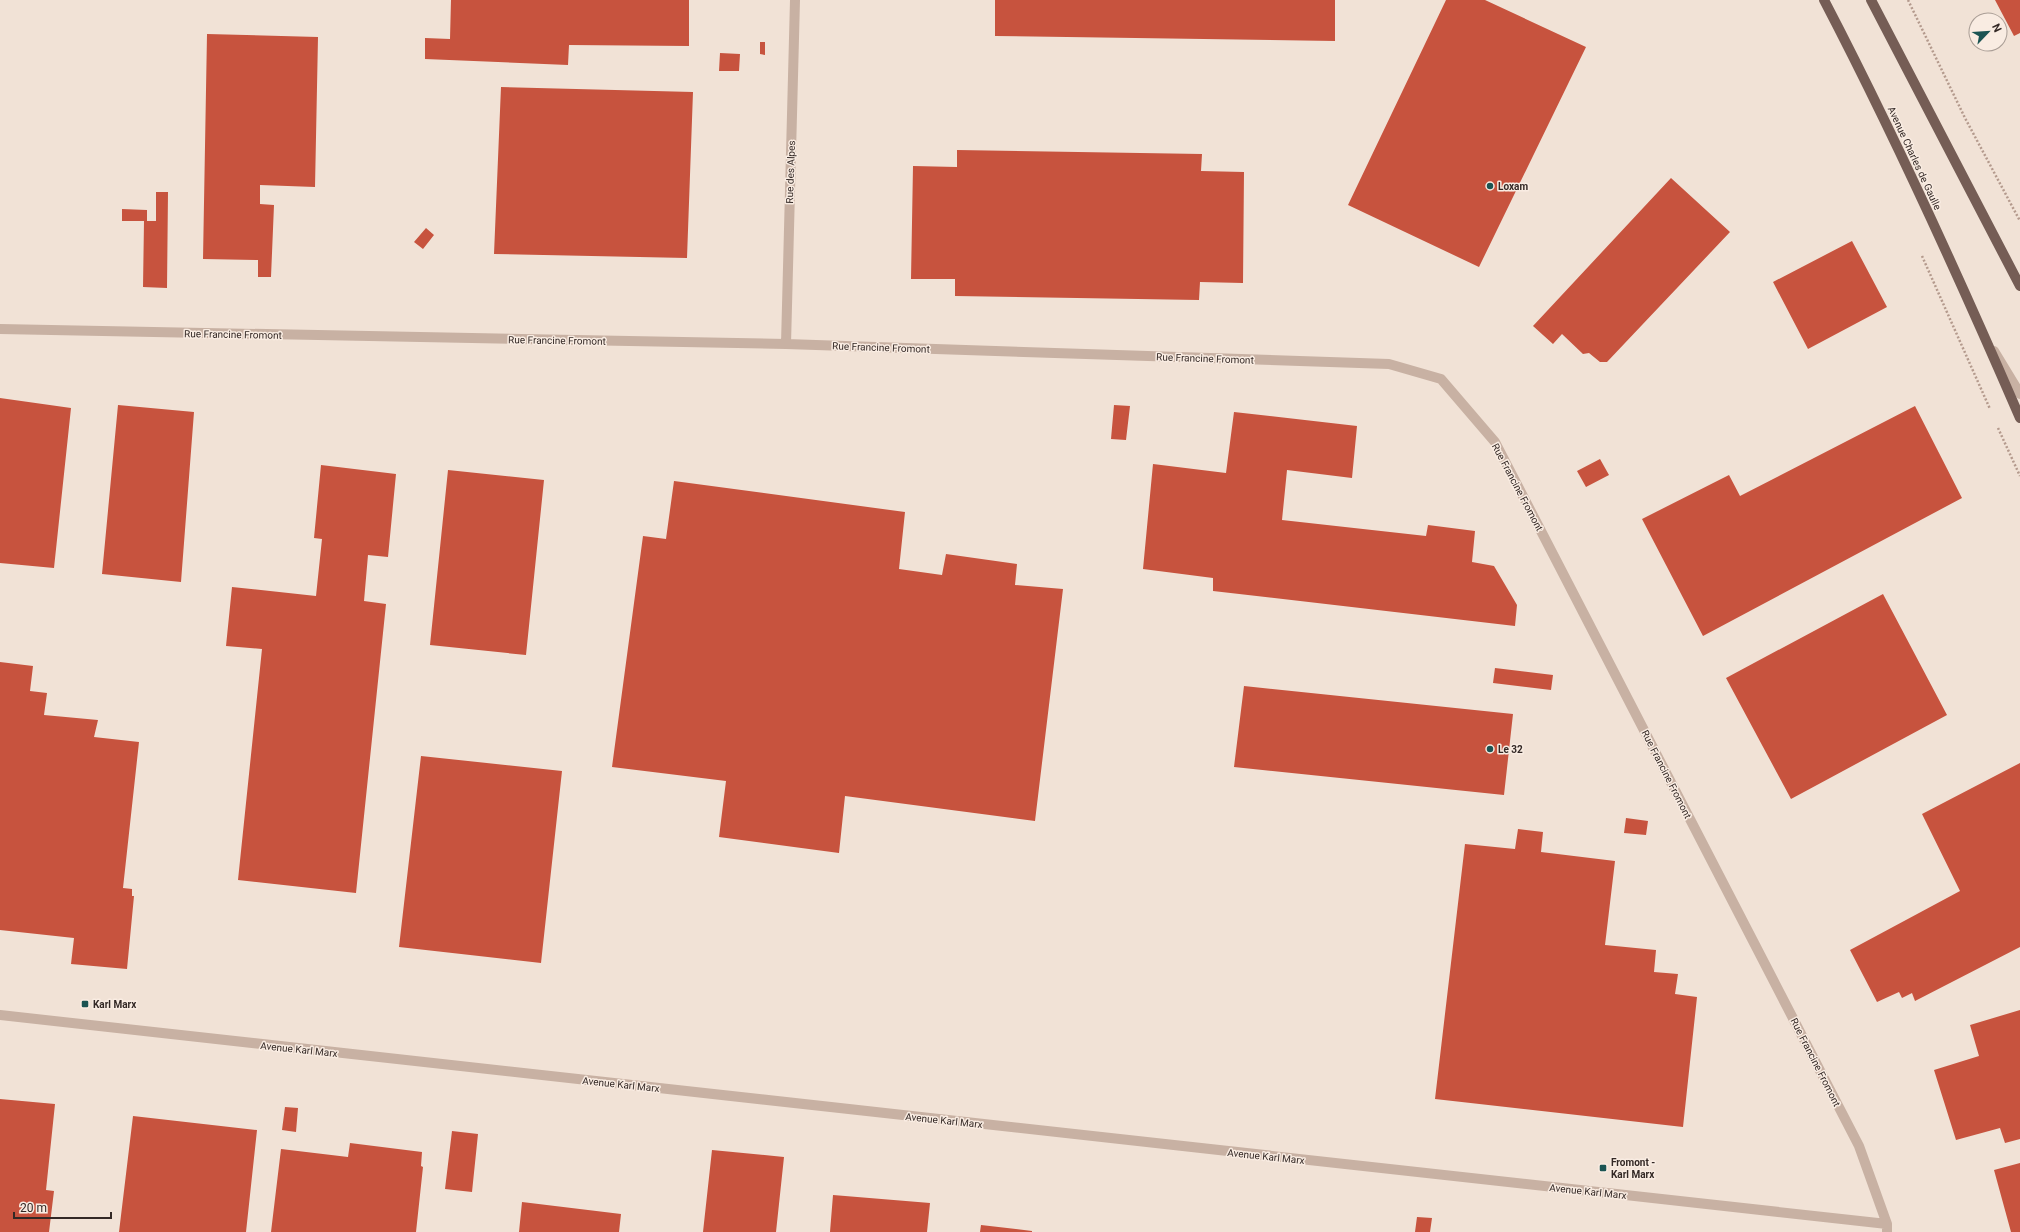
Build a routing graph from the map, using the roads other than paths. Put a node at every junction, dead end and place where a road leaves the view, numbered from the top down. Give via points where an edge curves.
1 (795, 0) edge
2 (1824, 0) edge
3 (1871, 0) edge
4 (2020, 286) edge
5 (1981, 328) junction
6 (0, 329) edge
7 (786, 344) junction
8 (2020, 394) edge
9 (2020, 418) edge
10 (0, 1015) edge
11 (1887, 1228) edge

1 - 7 street, Rue des Alpes
2 - 5 main road, Avenue Charles de Gaulle via 1861,70
3 - 4 main road
5 - 8 street, Avenue Charles de Gaulle
5 - 9 main road, Avenue Charles de Gaulle
6 - 7 street, Rue Francine Fromont
7 - 11 street, Rue Francine Fromont via 1389,364 1441,379 1495,442 1859,1146
10 - 11 street, Avenue Karl Marx

